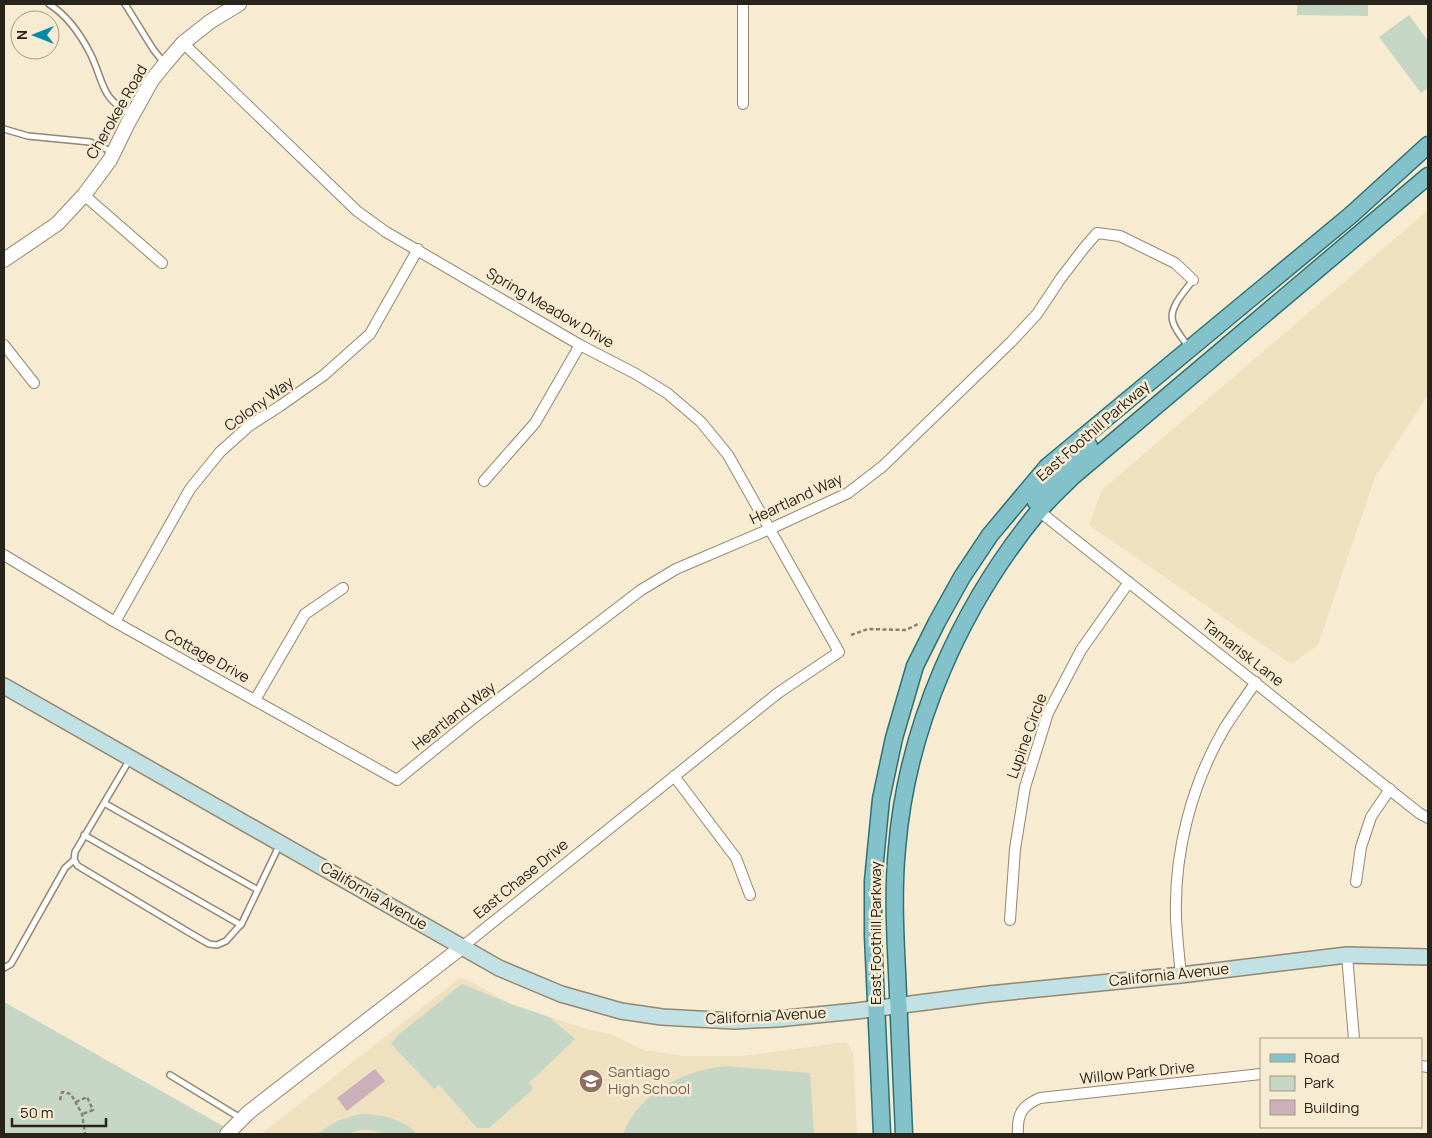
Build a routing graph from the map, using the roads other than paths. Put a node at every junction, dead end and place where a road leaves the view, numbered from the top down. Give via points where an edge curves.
1 (49, 4) edge
2 (124, 4) edge
3 (239, 4) edge
4 (743, 4) edge
5 (183, 43) junction
6 (165, 64) junction
7 (743, 104) dead end
8 (133, 115) junction
9 (4, 129) edge
10 (1428, 145) edge
11 (114, 153) junction
12 (1428, 160) edge
13 (1428, 176) edge
14 (84, 195) junction
15 (1351, 215) junction
16 (418, 249) junction
17 (4, 260) edge
18 (162, 263) dead end
19 (1193, 280) joint
20 (4, 345) edge
21 (580, 345) junction
22 (1190, 348) junction
23 (34, 383) dead end
24 (1117, 409) junction
25 (484, 480) dead end
26 (1039, 511) junction
27 (770, 529) junction
28 (4, 555) edge
29 (1129, 582) junction
30 (344, 588) dead end
31 (115, 622) junction
32 (839, 652) joint
33 (1256, 682) junction
34 (4, 687) edge
35 (256, 700) junction
36 (131, 758) junction
37 (674, 776) junction
38 (398, 780) joint
39 (1390, 789) junction
40 (104, 803) junction
41 (1428, 818) edge
42 (84, 835) junction
43 (281, 843) junction
44 (74, 860) junction
45 (1356, 882) dead end
46 (258, 890) junction
47 (750, 895) dead end
48 (1010, 920) dead end
49 (241, 924) junction
50 (462, 947) junction
51 (1347, 955) junction
52 (1428, 957) edge
53 (4, 968) edge
54 (1181, 975) junction
55 (897, 1006) junction
56 (877, 1008) junction
57 (1354, 1038) edge
58 (1260, 1074) edge
59 (170, 1075) dead end
60 (242, 1119) junction
61 (227, 1134) edge
62 (882, 1134) edge
63 (904, 1134) edge
64 (1018, 1134) edge

1 - 8 lane via 74,27 112,100
2 - 6 lane
3 - 5 street, Cherokee Road
4 - 7 street
5 - 6 street, Cherokee Road
5 - 16 street, Spring Meadow Drive via 357,211
6 - 8 street, Cherokee Road via 152,80
8 - 11 street, Cherokee Road
9 - 11 lane via 28,136 90,142
10 - 15 main road, East Foothill Parkway
11 - 14 street, Cherokee Road
12 - 15 main road via 1375,204
13 - 26 main road, East Foothill Parkway via 1072,477
14 - 17 street, Cherokee Road via 57,224
14 - 18 street
15 - 22 main road, East Foothill Parkway
16 - 21 street, Spring Meadow Drive
16 - 31 street, Colony Way via 370,334 324,375 249,426 220,452 190,489
19 - 22 lane via 1172,315 1173,324
19 - 27 street, Heartland Way via 1175,263 1120,236 1097,233 1037,314 883,466 848,493
20 - 23 street
21 - 25 street via 535,423
21 - 27 street, Spring Meadow Drive via 667,393 701,422 728,455
22 - 24 main road, East Foothill Parkway
24 - 26 main road via 1110,426 1040,495 1036,501
24 - 56 main road, East Foothill Parkway via 1047,467 990,535 962,577 915,666 894,738 881,799 873,881
26 - 29 street, Tamarisk Lane
26 - 55 main road, East Foothill Parkway via 1006,554 972,609 936,683 920,732 897,846
27 - 32 street, Spring Meadow Drive
27 - 38 street, Heartland Way via 676,569 640,590
28 - 31 street, Cottage Drive
29 - 33 street, Tamarisk Lane
29 - 48 street, Lupine Circle via 1081,650 1048,712 1024,787
30 - 35 street via 305,614
31 - 35 street, Cottage Drive
32 - 37 street, East Chase Drive via 778,693
33 - 39 street, Tamarisk Lane
33 - 54 street via 1224,729 1190,806 1178,875 1176,918
34 - 36 main road, California Avenue
35 - 38 street, Cottage Drive
36 - 40 lane
36 - 43 main road, California Avenue
37 - 47 street via 736,858
37 - 50 street, East Chase Drive
39 - 41 street, Tamarisk Lane
39 - 45 street via 1371,816 1360,847
40 - 42 lane
40 - 46 lane
42 - 44 lane via 74,852
42 - 49 lane
43 - 46 lane
43 - 50 main road, California Avenue
44 - 49 lane via 78,866 209,944 226,941
44 - 53 lane via 65,868 11,964
46 - 49 lane
50 - 56 main road, California Avenue via 543,987 648,1016 734,1021
50 - 60 street, East Chase Drive
51 - 52 main road, California Avenue
51 - 54 main road, California Avenue
51 - 57 street
54 - 55 main road, California Avenue
55 - 56 main road, California Avenue
55 - 63 main road, East Foothill Parkway
56 - 62 main road, East Foothill Parkway
58 - 64 street, Willow Park Drive via 1040,1098 1021,1111
59 - 60 lane
60 - 61 street, East Chase Drive

